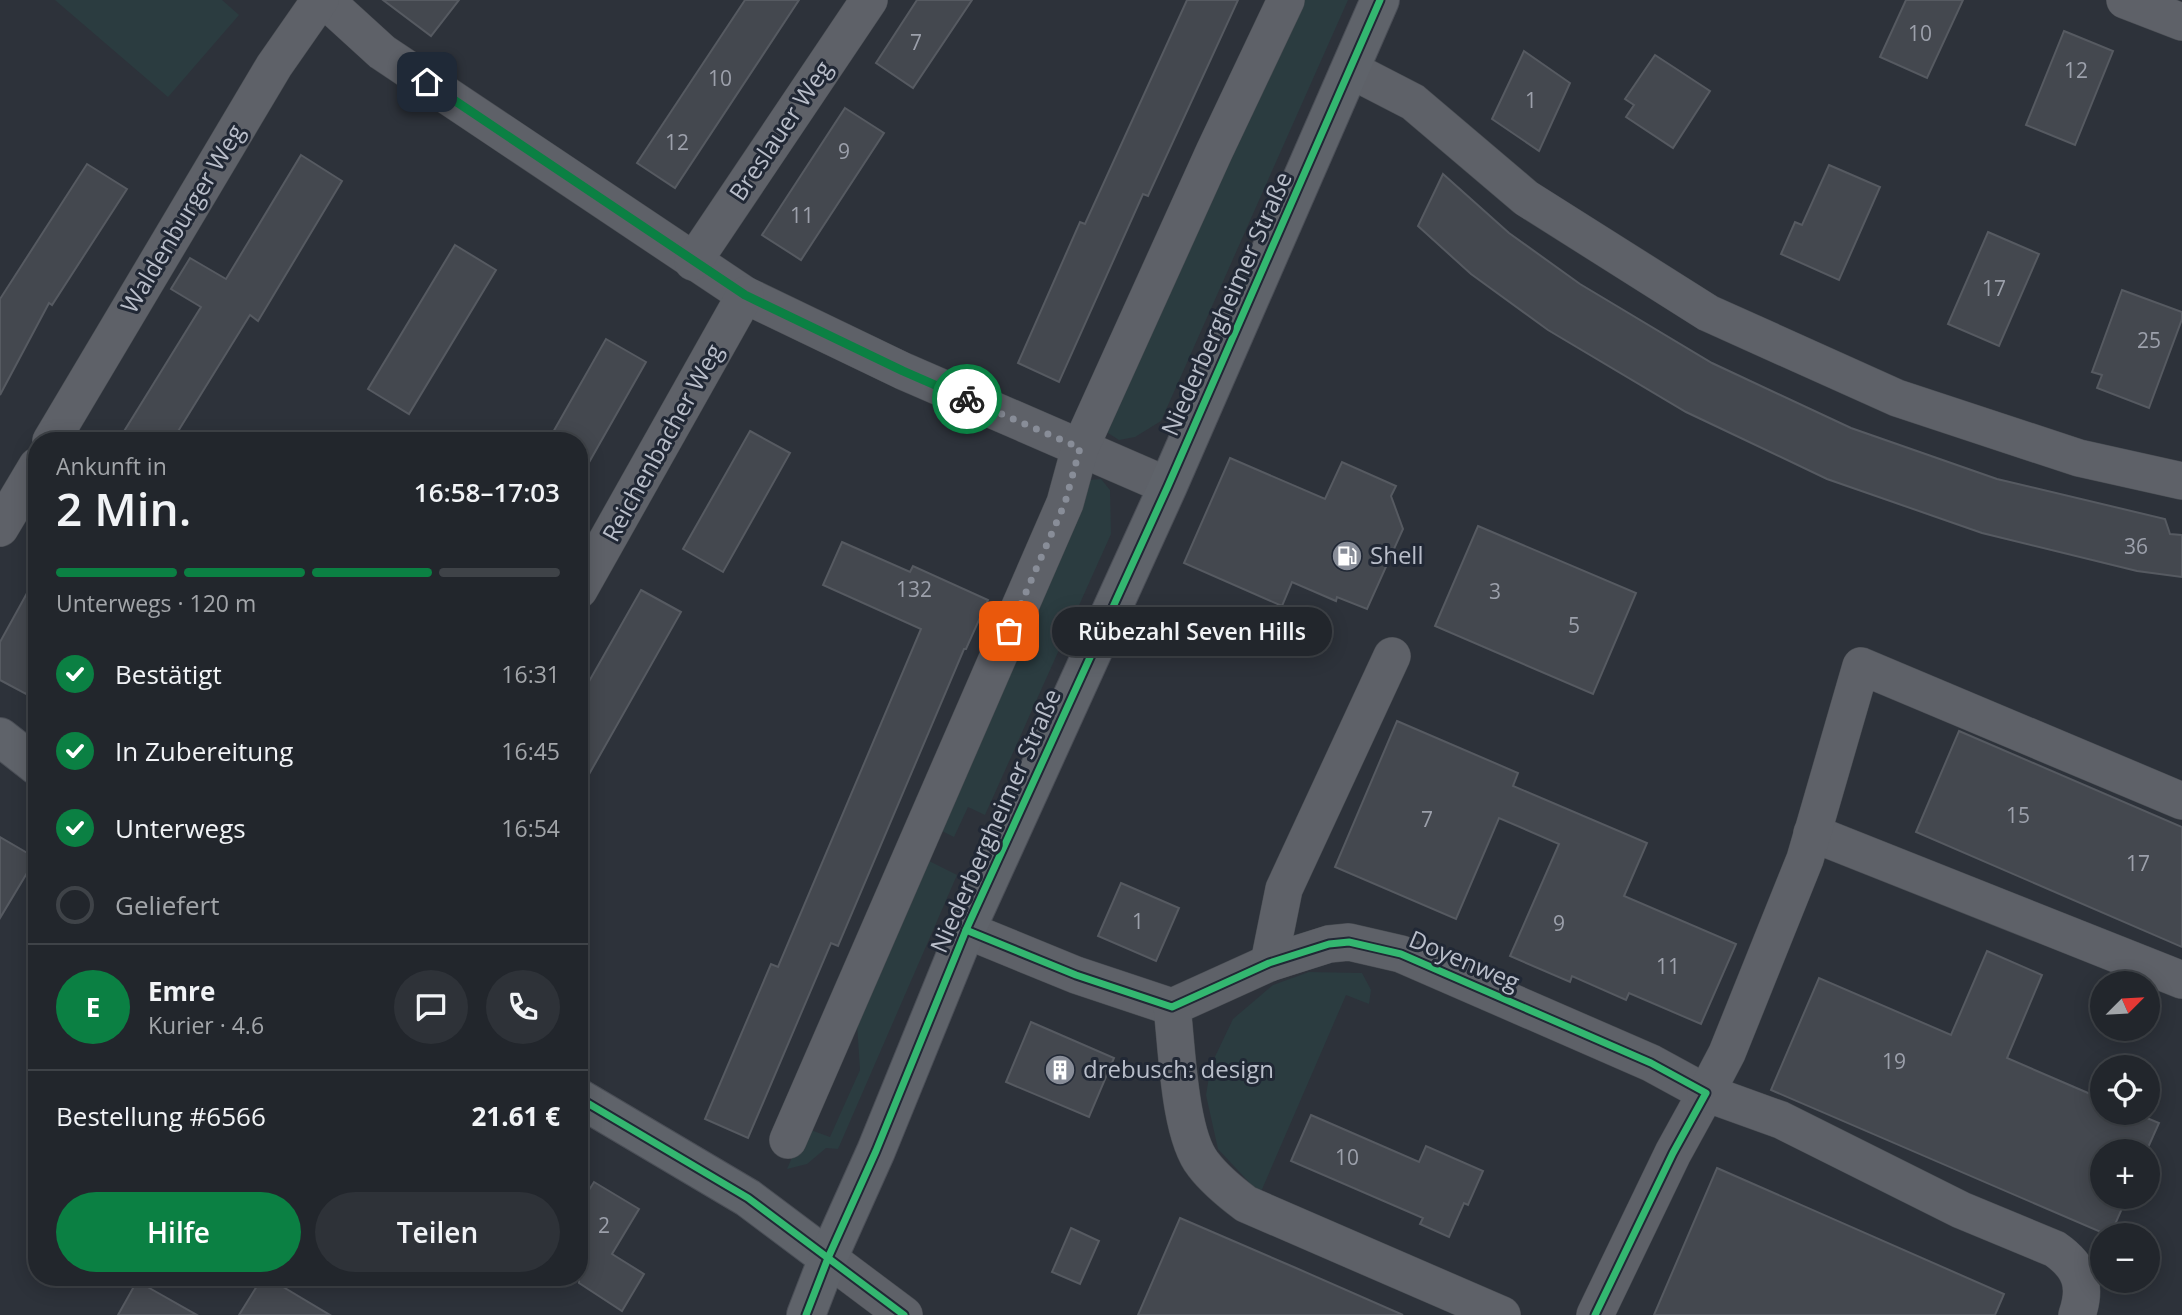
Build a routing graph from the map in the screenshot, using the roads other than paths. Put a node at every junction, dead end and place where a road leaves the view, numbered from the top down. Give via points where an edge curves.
1 (322, 0) edge
2 (869, 0) edge
3 (1286, 0) edge
4 (1380, 0) edge
5 (2125, 0) edge
6 (2182, 22) edge
7 (1351, 70) junction
8 (693, 262) junction
9 (745, 295) junction
10 (56, 432) edge
11 (1080, 448) junction
12 (28, 481) edge
13 (2182, 481) edge
14 (1168, 485) junction
15 (0, 528) edge
16 (588, 574) edge
17 (1392, 656) dead end
18 (0, 737) edge
19 (28, 759) edge
20 (2182, 801) edge
21 (1812, 833) junction
22 (966, 930) junction
23 (1269, 963) junction
24 (2182, 980) edge
25 (1172, 1007) junction
26 (1706, 1093) junction
27 (588, 1103) edge
28 (788, 1140) dead end
29 (828, 1258) junction
30 (806, 1315) edge
31 (904, 1315) edge
32 (1502, 1315) edge
33 (1595, 1315) edge
34 (2077, 1315) edge

1 - 8 street via 382,52
1 - 10 street, Waldenburger Weg via 274,66
2 - 8 street, Breslauer Weg
3 - 11 street
4 - 7 main road, Niederbergheimer Straße
5 - 6 street
7 - 13 street via 1413,102 1526,198 1708,313 1897,398 2079,458
7 - 14 main road, Niederbergheimer Straße
8 - 9 street
9 - 11 street
9 - 16 street, Reichenbacher Weg
11 - 14 street
11 - 28 street via 1065,503
12 - 15 street
14 - 22 main road, Niederbergheimer Straße
17 - 23 street via 1284,889
18 - 19 main road
20 - 21 street via 1861,666
21 - 24 street
21 - 26 street via 1727,1054
22 - 25 street via 1076,975
22 - 29 main road, Niederbergheimer Straße
23 - 25 street, Doyenweg
23 - 26 street, Doyenweg via 1349,942 1401,954 1651,1063
25 - 32 street via 1190,1142 1201,1163 1224,1187 1246,1204
26 - 33 street
26 - 34 street, Doyenweg via 1781,1120 1961,1210 2055,1249 2069,1258 2078,1274 2083,1295
27 - 29 main road via 748,1198
29 - 30 main road, Niederbergheimer Straße
29 - 31 street

